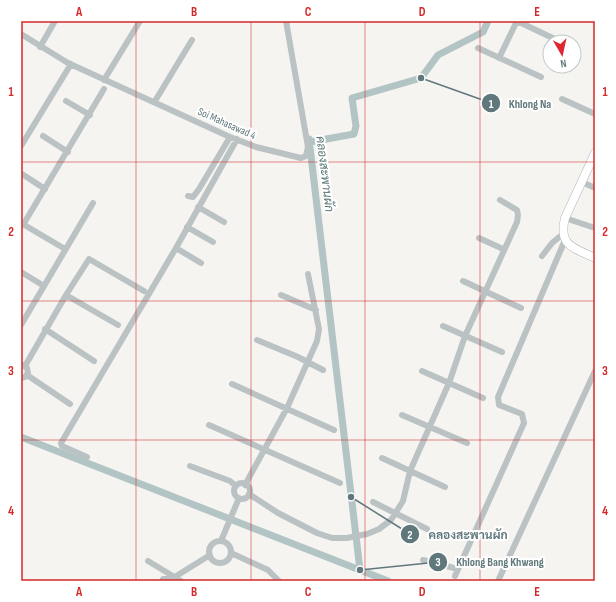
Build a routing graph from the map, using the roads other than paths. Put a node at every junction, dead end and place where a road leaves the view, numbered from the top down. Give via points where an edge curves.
1 (55, 21) edge
2 (140, 21) edge
3 (286, 21) edge
4 (517, 21) edge
5 (21, 34) edge
6 (544, 34) edge
7 (192, 40) dead end
8 (40, 47) junction
9 (478, 48) dead end
10 (499, 58) junction
11 (71, 64) junction
12 (541, 77) dead end
13 (104, 80) junction
14 (104, 89) dead end
15 (562, 99) dead end
16 (66, 102) dead end
17 (155, 102) junction
18 (595, 114) edge
19 (90, 115) junction
20 (43, 136) dead end
21 (230, 137) junction
22 (237, 139) junction
23 (21, 146) edge
24 (68, 152) junction
25 (595, 153) edge
26 (22, 174) edge
27 (582, 182) junction
28 (595, 188) edge
29 (45, 189) junction
30 (188, 196) dead end
31 (500, 200) dead end
32 (94, 203) dead end
33 (198, 207) junction
34 (565, 218) junction
35 (224, 222) dead end
36 (22, 224) edge
37 (187, 227) junction
38 (595, 228) edge
39 (564, 237) junction
40 (479, 238) dead end
41 (213, 242) dead end
42 (176, 248) junction
43 (65, 249) junction
44 (503, 249) junction
45 (542, 256) dead end
46 (595, 258) edge
47 (201, 263) dead end
48 (21, 272) edge
49 (308, 274) dead end
50 (463, 281) dead end
51 (44, 286) junction
52 (144, 291) dead end
53 (485, 291) junction
54 (66, 295) junction
55 (281, 295) dead end
56 (521, 308) dead end
57 (316, 310) junction
58 (21, 324) edge
59 (118, 325) dead end
60 (443, 326) dead end
61 (45, 329) junction
62 (465, 336) junction
63 (257, 340) dead end
64 (502, 352) dead end
65 (94, 361) dead end
66 (306, 362) junction
67 (23, 366) edge
68 (323, 370) dead end
69 (422, 371) dead end
70 (595, 371) edge
71 (27, 375) junction
72 (21, 378) edge
73 (449, 382) junction
74 (232, 384) dead end
75 (483, 398) dead end
76 (70, 404) dead end
77 (287, 408) junction
78 (402, 415) dead end
79 (209, 425) dead end
80 (428, 426) junction
81 (334, 430) dead end
82 (466, 443) dead end
83 (266, 449) junction
84 (87, 457) dead end
85 (382, 458) dead end
86 (190, 466) dead end
87 (410, 471) junction
88 (340, 483) dead end
89 (245, 484) junction
90 (236, 486) junction
91 (445, 487) dead end
92 (249, 494) junction
93 (239, 498) junction
94 (373, 502) dead end
95 (395, 515) junction
96 (427, 529) dead end
97 (222, 541) junction
98 (231, 553) junction
99 (210, 555) junction
100 (423, 560) dead end
101 (148, 561) dead end
102 (458, 569) junction
103 (454, 576) dead end
104 (174, 578) edge
105 (162, 581) edge
106 (181, 581) edge
107 (280, 581) edge
108 (498, 581) edge

1 - 8 street
2 - 13 street
3 - 22 street, Soi Mahasawad 4 via 308,153 304,157 297,157 256,147
4 - 6 street
4 - 10 street
5 - 8 street, Soi Mahasawad 4
7 - 17 street
8 - 11 street, Soi Mahasawad 4
9 - 10 street
10 - 12 street
11 - 13 street, Soi Mahasawad 4
11 - 23 street
13 - 17 street, Soi Mahasawad 4
14 - 19 street
15 - 18 street
16 - 19 street
17 - 21 street, Soi Mahasawad 4
19 - 24 street
20 - 24 street
21 - 22 street, Soi Mahasawad 4
21 - 30 street via 199,189 193,197
22 - 33 street
24 - 29 street
25 - 27 street
26 - 29 street
27 - 28 street
27 - 34 street
29 - 36 street
31 - 44 street via 513,206 518,215
32 - 43 street
33 - 35 street
33 - 37 street
34 - 38 street
34 - 39 street
36 - 43 street
37 - 41 street
37 - 42 street
39 - 45 street via 552,243
39 - 46 street via 568,245
39 - 102 street via 498,397 499,405 522,414 524,423
40 - 44 street
42 - 47 street
42 - 84 street via 61,443 62,446
43 - 51 street
44 - 53 street
48 - 51 street
49 - 57 street
50 - 53 street
51 - 58 street
52 - 54 street via 92,259 87,260
53 - 56 street
53 - 62 street
54 - 59 street
54 - 61 street
55 - 57 street
57 - 66 street via 319,329 317,341
60 - 62 street
61 - 65 street
61 - 67 street
62 - 64 street
62 - 73 street
63 - 66 street
66 - 68 street
66 - 77 street
67 - 71 street via 28,370
69 - 73 street
70 - 108 street
71 - 72 street
71 - 76 street
73 - 75 street
73 - 80 street
74 - 77 street
77 - 81 street
77 - 83 street
78 - 80 street
79 - 83 street
80 - 82 street
80 - 87 street
83 - 88 street
83 - 89 street
85 - 87 street
86 - 90 street
87 - 91 street
87 - 95 street via 403,501
89 - 90 street
89 - 92 street
90 - 93 street via 234,491
92 - 93 street via 245,498
92 - 95 street via 278,513 332,538 367,534 380,529
93 - 97 street
94 - 95 street
95 - 96 street
97 - 98 street via 230,546
97 - 99 street via 212,545
98 - 99 street via 228,559 221,562 214,561
98 - 107 street via 268,570
99 - 104 street
100 - 102 street
101 - 104 street
102 - 103 street
104 - 105 street
104 - 106 street

